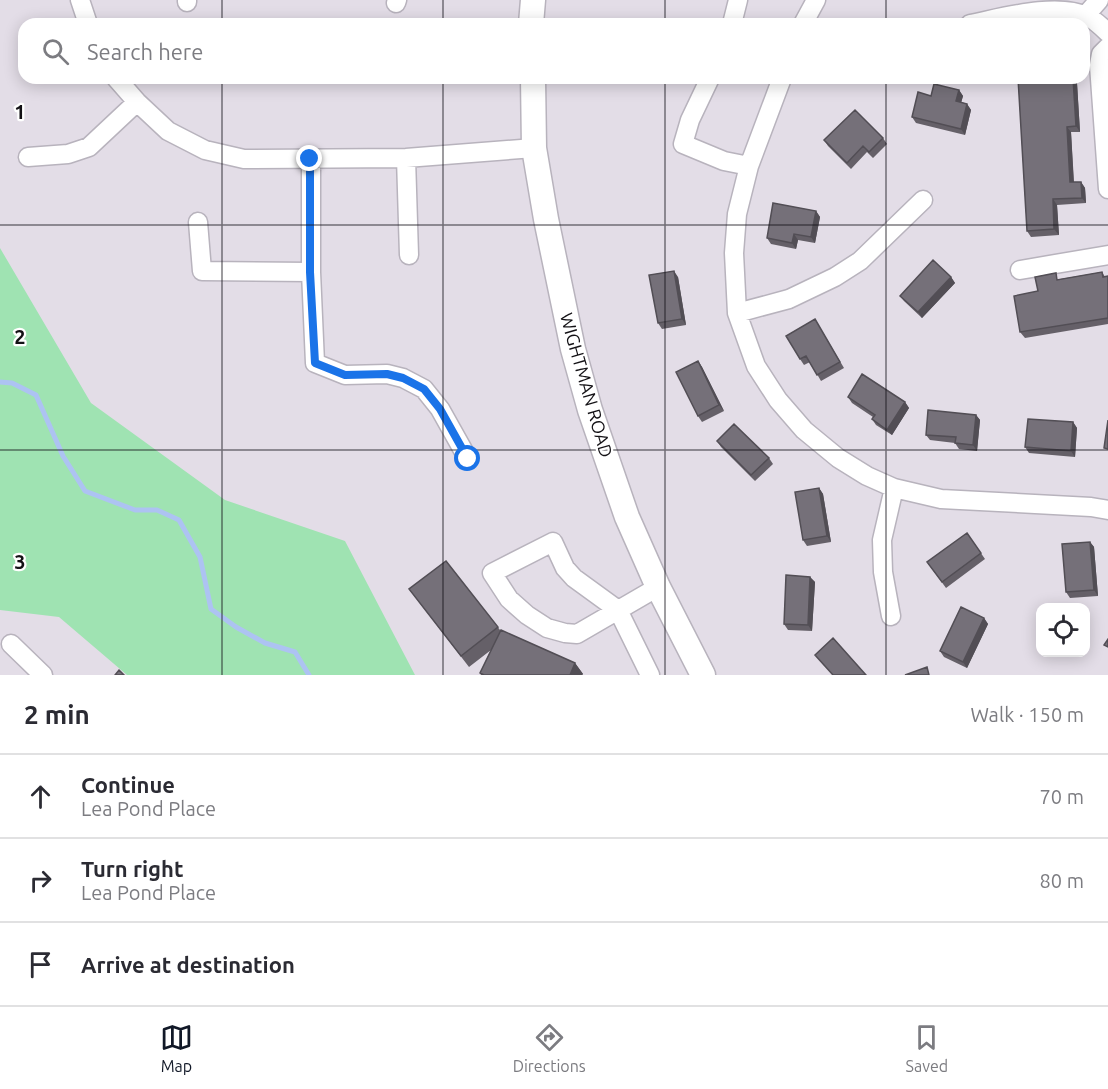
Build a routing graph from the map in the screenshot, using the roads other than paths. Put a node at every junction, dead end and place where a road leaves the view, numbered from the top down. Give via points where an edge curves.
1 (80, 0) edge
2 (533, 0) edge
3 (738, 0) edge
4 (804, 0) edge
5 (816, 0) edge
6 (1099, 0) edge
7 (1085, 15) junction
8 (86, 18) edge
9 (532, 18) edge
10 (734, 18) edge
11 (802, 18) edge
12 (805, 18) edge
13 (1002, 18) edge
14 (1089, 18) edge
15 (1090, 19) edge
16 (1108, 33) edge
17 (1108, 46) edge
18 (121, 84) edge
19 (533, 84) edge
20 (707, 84) edge
21 (780, 84) edge
22 (137, 102) junction
23 (534, 148) junction
24 (28, 157) dead end
25 (406, 158) junction
26 (310, 159) junction
27 (749, 166) junction
28 (1108, 189) edge
29 (923, 200) dead end
30 (198, 222) dead end
31 (409, 255) dead end
32 (1108, 255) edge
33 (1020, 270) dead end
34 (310, 272) junction
35 (736, 313) junction
36 (468, 459) dead end
37 (894, 488) junction
38 (1108, 510) edge
39 (658, 587) junction
40 (618, 610) junction
41 (891, 616) dead end
42 (11, 644) dead end
43 (43, 675) edge
44 (650, 675) edge
45 (703, 675) edge

1 - 8 street
2 - 9 main road
3 - 10 street
4 - 11 street
5 - 12 street
6 - 7 street
7 - 13 street via 1039,11
7 - 14 street
15 - 16 street
17 - 28 street via 1101,54 1100,65
18 - 22 street
19 - 23 main road, WIGHTMAN ROAD
20 - 27 street via 683,144 724,161
21 - 27 street
22 - 24 street via 89,147 68,154
22 - 26 street via 168,131 205,150 244,159
23 - 25 street
23 - 39 main road, WIGHTMAN ROAD via 573,349 590,410 627,517
25 - 26 street
25 - 31 street
26 - 34 street
27 - 35 street via 734,253
29 - 35 street via 860,261 835,277 789,299
30 - 34 street via 202,271
32 - 33 street
34 - 36 street via 315,363 345,375 387,374 424,389
35 - 37 street via 756,366 804,430 838,458
37 - 38 street via 941,499
37 - 41 street via 882,540
39 - 40 street
39 - 45 main road, WIGHTMAN ROAD
40 - 40 street via 577,634 547,628 509,599 492,573 553,542 574,578
40 - 44 street
42 - 43 street

